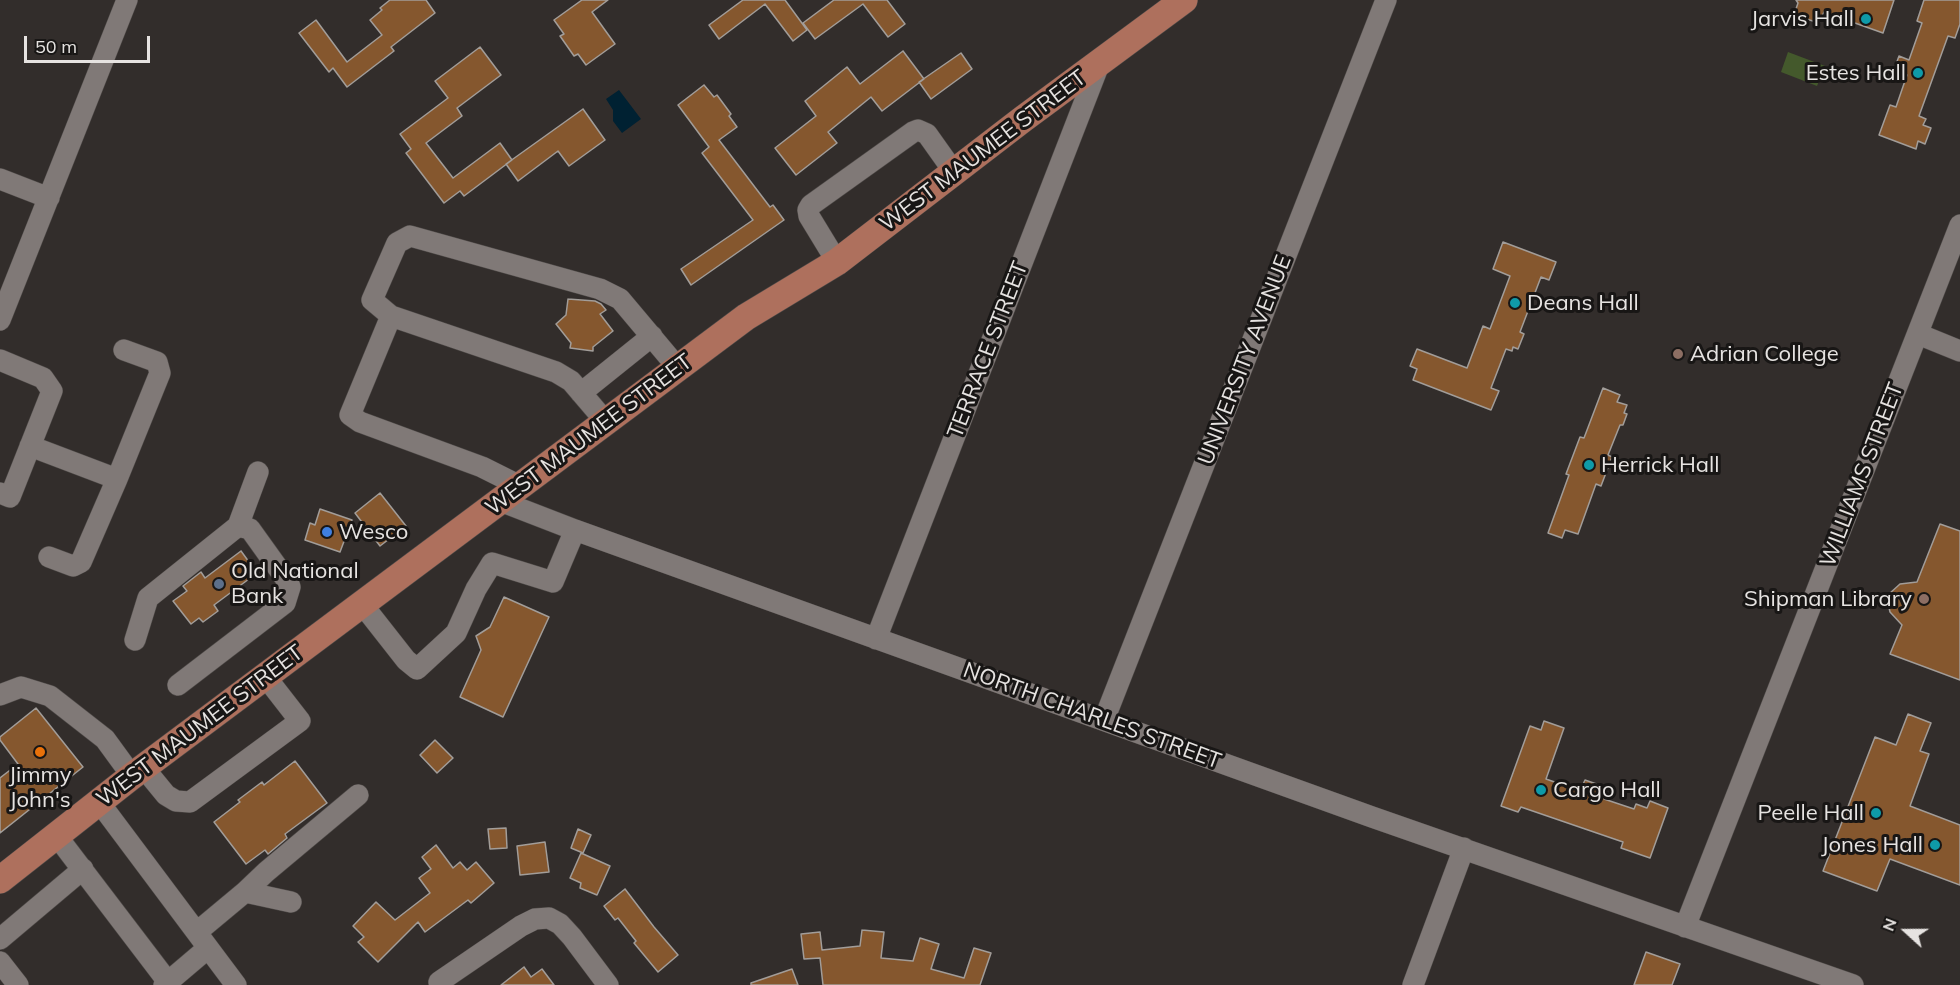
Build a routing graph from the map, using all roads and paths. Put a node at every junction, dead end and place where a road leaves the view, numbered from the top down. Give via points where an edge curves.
1 (127, 0) edge
2 (1184, 0) edge
3 (1386, 0) edge
4 (1100, 62) junction
5 (954, 172) junction
6 (0, 179) edge
7 (48, 198) junction
8 (1960, 225) edge
9 (837, 262) junction
10 (390, 316) junction
11 (0, 320) edge
12 (1918, 334) junction
13 (652, 336) junction
14 (124, 350) dead end
15 (1960, 351) edge
16 (0, 360) edge
17 (678, 368) junction
18 (581, 393) junction
19 (606, 422) junction
20 (30, 446) junction
21 (258, 472) dead end
22 (117, 479) junction
23 (510, 494) junction
24 (5, 495) edge
25 (238, 526) junction
26 (575, 530) junction
27 (49, 557) dead end
28 (362, 604) junction
29 (876, 639) junction
30 (135, 640) dead end
31 (265, 676) junction
32 (178, 685) dead end
33 (0, 695) edge
34 (1104, 720) junction
35 (137, 772) junction
36 (358, 795) dead end
37 (99, 802) junction
38 (56, 835) junction
39 (1464, 848) junction
40 (82, 869) junction
41 (0, 880) edge
42 (245, 892) junction
43 (291, 902) dead end
44 (1685, 927) junction
45 (0, 939) edge
46 (203, 940) junction
47 (0, 962) edge
48 (439, 982) dead end
49 (166, 984) edge
50 (18, 985) edge
51 (236, 985) edge
52 (608, 985) edge
53 (1413, 985) edge
54 (1854, 985) edge

1 - 7 street
2 - 4 main road, WEST MAUMEE STREET
3 - 34 street, UNIVERSITY AVENUE
4 - 5 main road, WEST MAUMEE STREET
4 - 29 street, TERRACE STREET
5 - 9 main road, WEST MAUMEE STREET
5 - 9 street via 927,134 918,130 811,205 809,216
6 - 7 street
7 - 11 street
8 - 12 street, WILLIAMS STREET
9 - 17 main road, WEST MAUMEE STREET via 746,317
10 - 13 street via 372,300 397,243 410,236 600,289 620,298
10 - 18 street via 556,372
10 - 23 street, NORTH CHARLES STREET via 350,416 483,467
12 - 15 street
12 - 44 street, WILLIAMS STREET
13 - 17 street
13 - 18 street
14 - 22 street via 157,362 160,373
16 - 20 street via 43,378 52,392
17 - 19 main road, WEST MAUMEE STREET
18 - 19 street
19 - 23 main road, WEST MAUMEE STREET
20 - 22 street
20 - 24 street
21 - 25 street
22 - 27 street via 81,562 73,566
23 - 26 street, NORTH CHARLES STREET
23 - 28 main road, WEST MAUMEE STREET
25 - 30 street via 148,598
25 - 32 street via 249,529 288,582 289,594 285,603
26 - 28 street via 553,582 492,563 456,633 417,669
26 - 29 street, NORTH CHARLES STREET
28 - 31 main road, WEST MAUMEE STREET
29 - 34 street, NORTH CHARLES STREET
31 - 35 main road, WEST MAUMEE STREET
31 - 35 street via 300,721 190,802 176,801
33 - 35 street via 21,687 50,696 105,739
34 - 39 street, NORTH CHARLES STREET
35 - 37 main road, WEST MAUMEE STREET
36 - 42 street
37 - 38 main road, WEST MAUMEE STREET
37 - 46 street
38 - 40 street
38 - 41 main road, WEST MAUMEE STREET
39 - 44 street, NORTH CHARLES STREET
39 - 53 street
40 - 45 street
40 - 49 street
42 - 43 street
42 - 46 street
44 - 54 street, NORTH CHARLES STREET
46 - 49 street
46 - 51 street
47 - 50 street
48 - 52 street via 521,926 549,918 572,937

